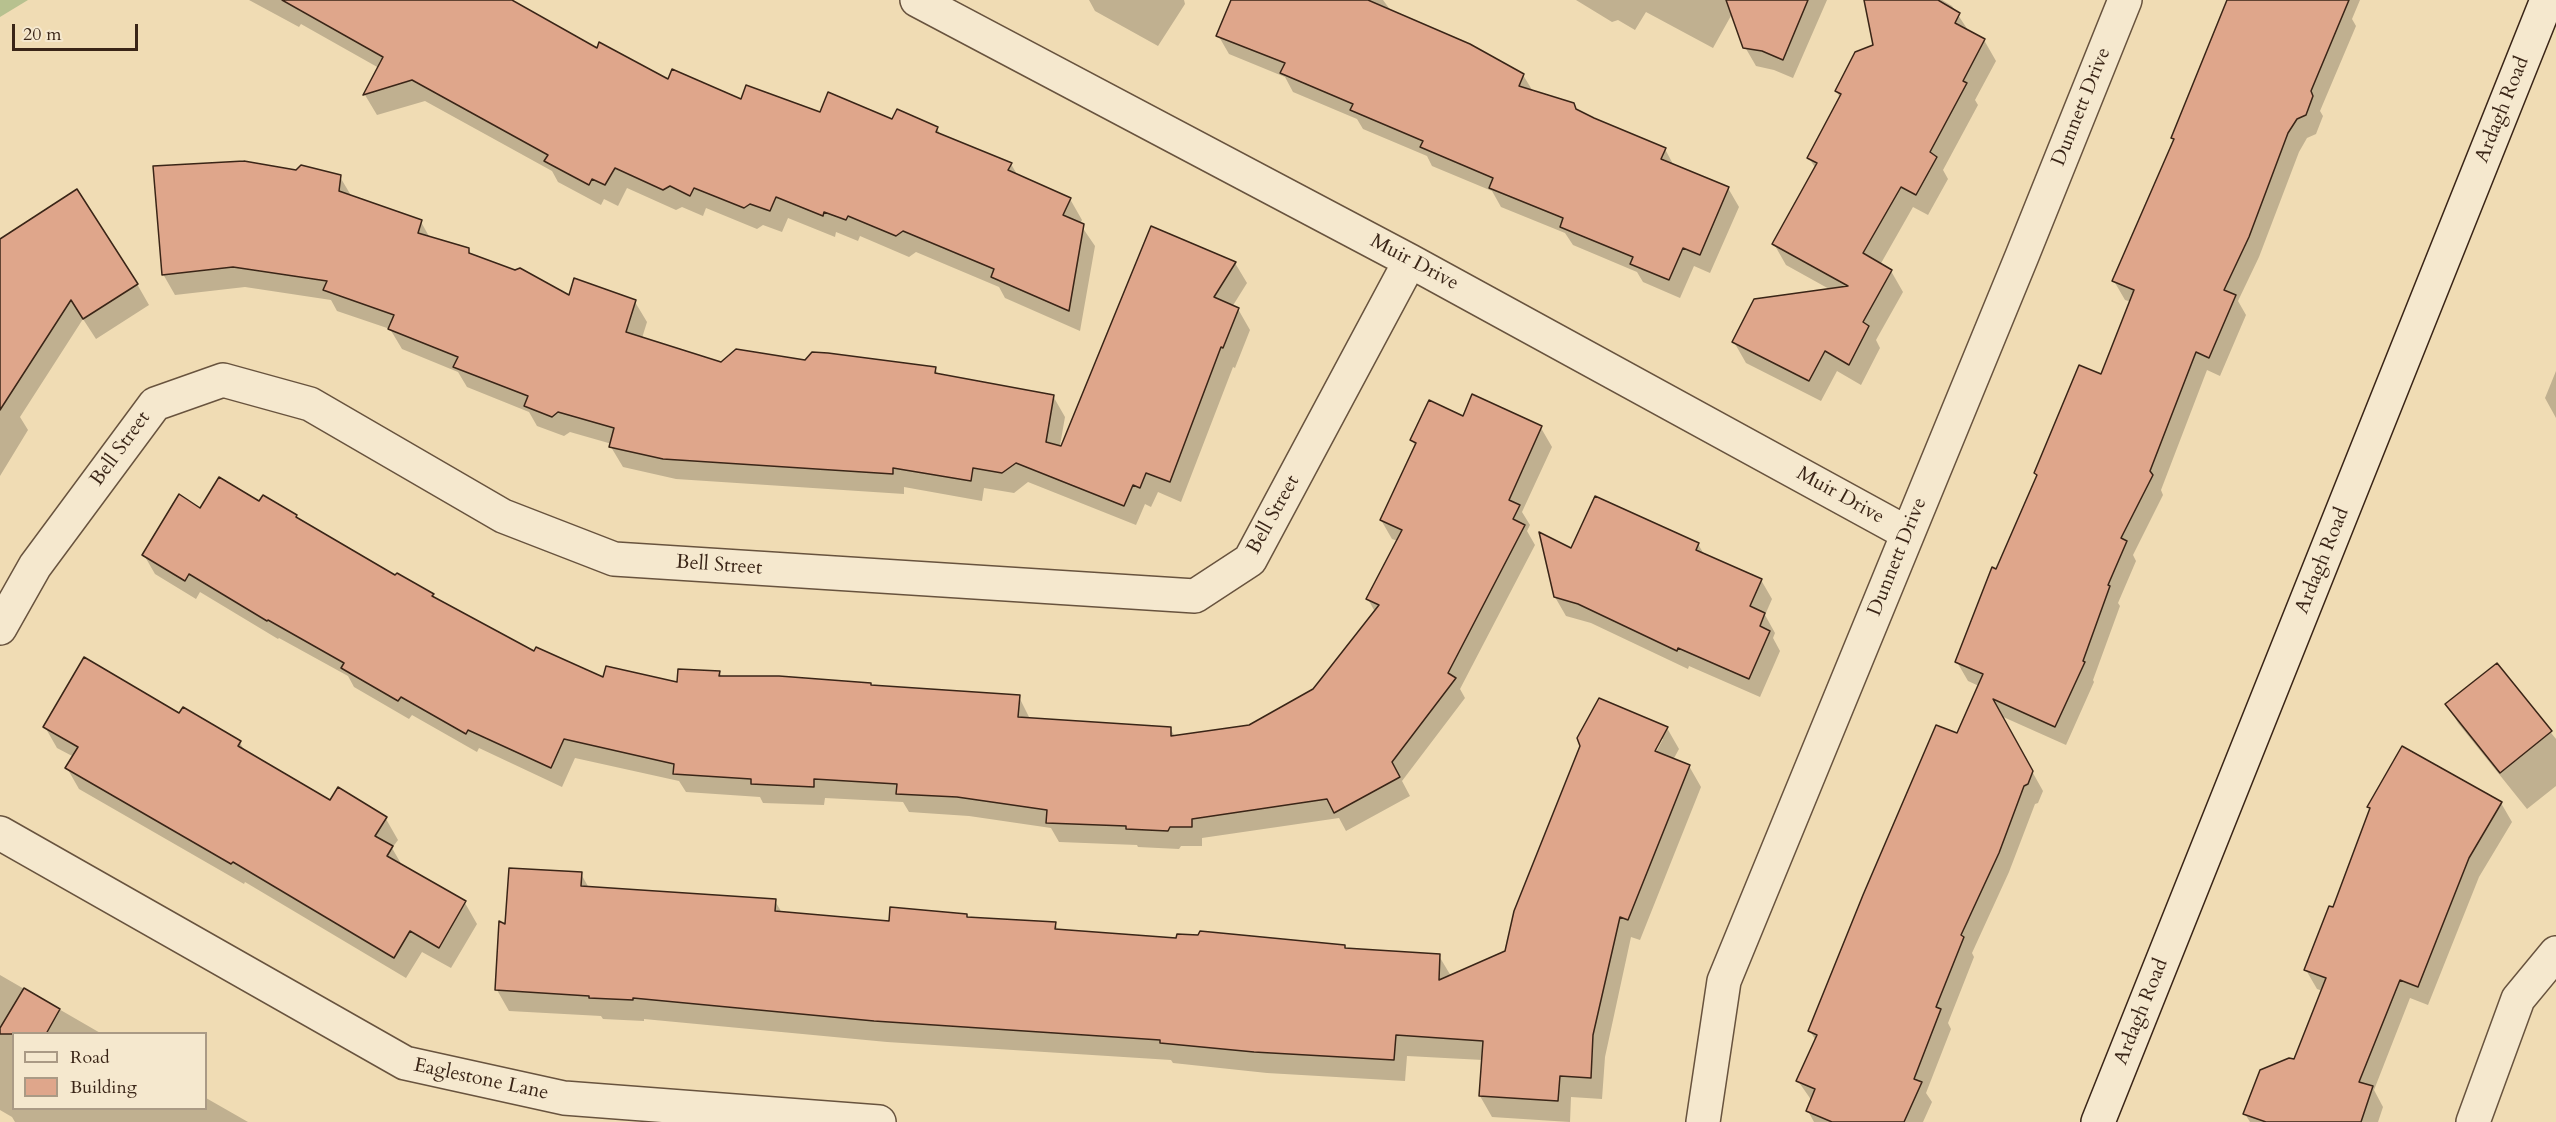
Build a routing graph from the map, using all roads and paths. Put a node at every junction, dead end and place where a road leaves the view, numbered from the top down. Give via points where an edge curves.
1 (917, 0) edge
2 (2125, 0) edge
3 (2547, 0) edge
4 (1410, 261) junction
5 (1907, 533) junction
6 (0, 628) edge
7 (0, 832) edge
8 (2556, 953) edge
9 (879, 1122) edge
10 (1703, 1122) edge
11 (2098, 1122) edge
12 (2473, 1122) edge

1 - 4 street, Muir Drive
2 - 5 street, Dunnett Drive
3 - 11 street, Ardagh Road
4 - 5 street, Muir Drive
4 - 6 street, Bell Street via 1250,560 1195,596 614,559 503,516 310,404 223,380 155,404 35,566
5 - 10 street, Dunnett Drive via 1724,981
7 - 9 street, Eaglestone Lane via 405,1063 564,1098
8 - 12 street via 2518,999

